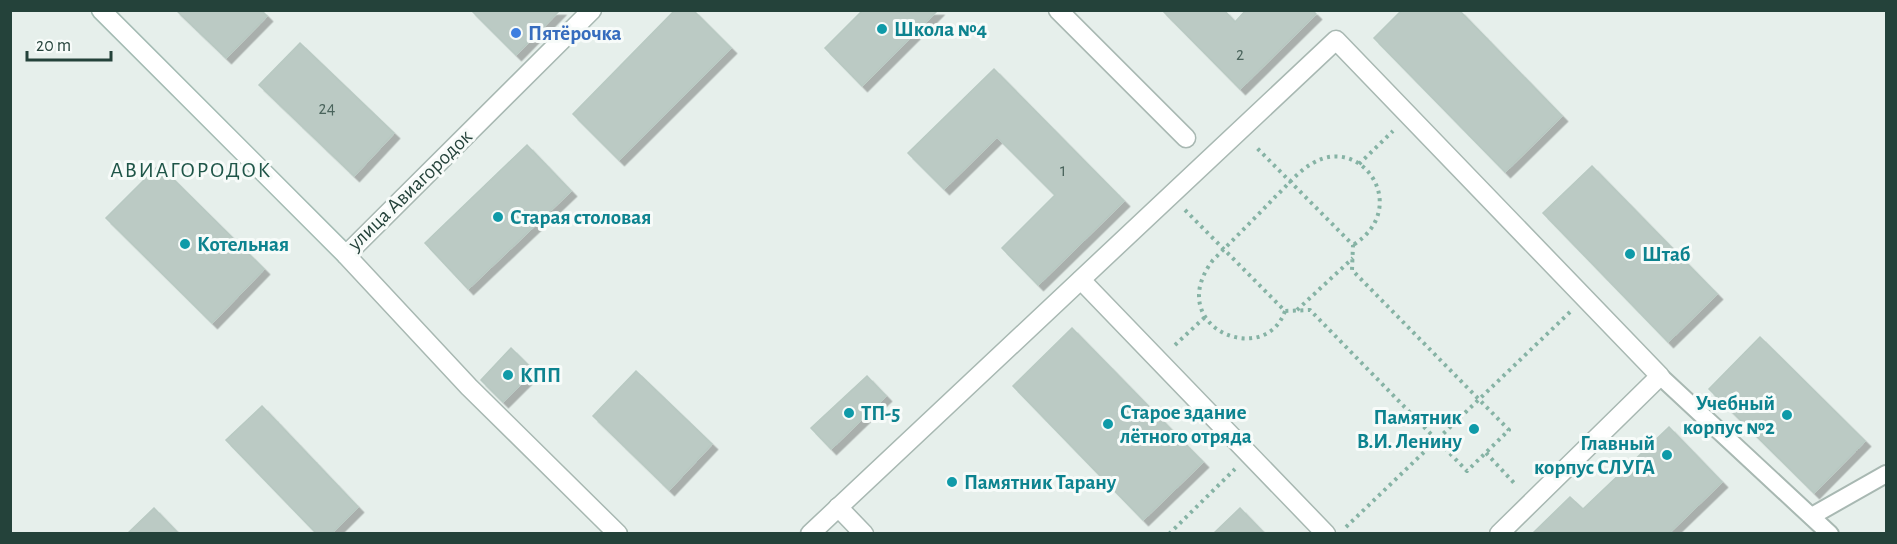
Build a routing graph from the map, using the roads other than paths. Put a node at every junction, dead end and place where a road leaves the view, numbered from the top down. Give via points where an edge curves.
1 (101, 10) edge
2 (592, 10) edge
3 (1058, 10) edge
4 (1186, 138) dead end
5 (346, 255) junction
6 (1081, 280) junction
7 (1660, 376) junction
8 (1887, 474) edge
9 (838, 507) junction
10 (1812, 516) junction
11 (618, 534) edge
12 (810, 534) edge
13 (864, 534) edge
14 (1326, 534) edge
15 (1499, 534) edge
16 (1830, 534) edge

1 - 5 street, улица Авиагородок
2 - 5 street, улица Авиагородок
3 - 4 street
5 - 11 street via 469,387
6 - 7 street via 1336,40
6 - 9 street
6 - 14 street
7 - 10 lane
7 - 15 street
8 - 10 lane
9 - 12 street
9 - 13 street
10 - 16 lane

